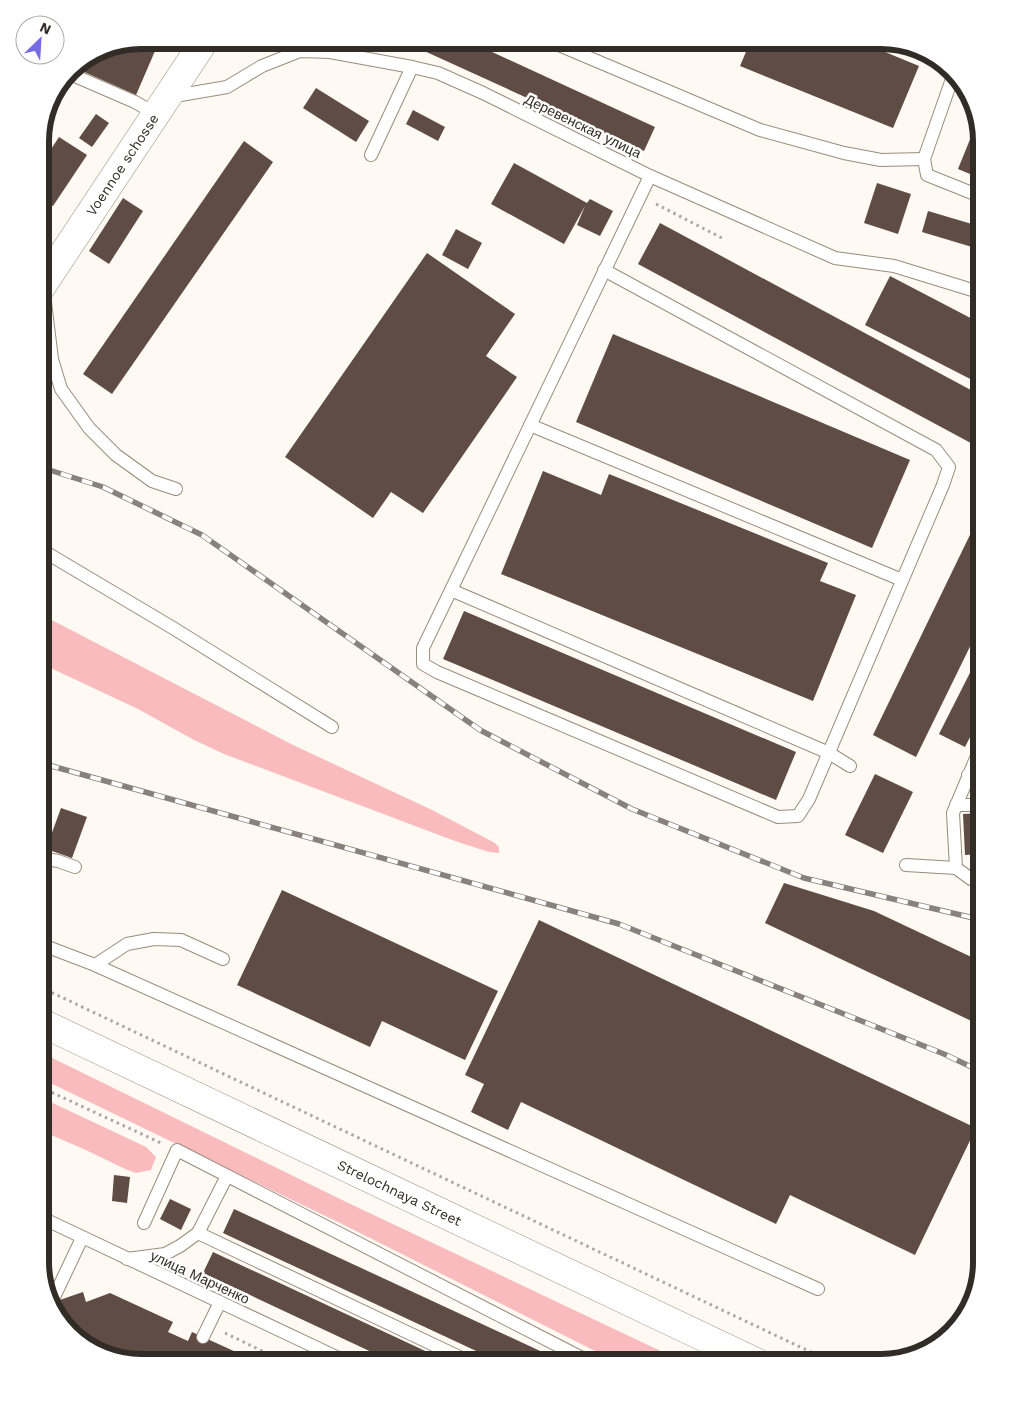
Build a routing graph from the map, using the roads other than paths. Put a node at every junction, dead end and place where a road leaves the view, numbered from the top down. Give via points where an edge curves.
1 (197, 49) edge
2 (568, 49) edge
3 (412, 67) junction
4 (76, 76) edge
5 (952, 82) edge
6 (161, 106) junction
7 (371, 155) dead end
8 (924, 159) junction
9 (650, 176) junction
10 (973, 194) edge
11 (604, 270) junction
12 (49, 277) edge
13 (973, 289) edge
14 (49, 338) edge
15 (530, 425) junction
16 (176, 489) dead end
17 (49, 555) edge
18 (902, 580) junction
19 (451, 590) junction
20 (332, 727) dead end
21 (829, 753) junction
22 (973, 764) edge
23 (850, 766) dead end
24 (968, 775) junction
25 (973, 775) edge
26 (973, 805) edge
27 (956, 806) junction
28 (49, 860) edge
29 (906, 865) dead end
30 (75, 866) dead end
31 (956, 868) junction
32 (973, 880) edge
33 (49, 947) edge
34 (223, 959) dead end
35 (95, 965) junction
36 (49, 1026) edge
37 (228, 1176) junction
38 (49, 1222) edge
39 (144, 1223) dead end
40 (198, 1233) junction
41 (82, 1238) junction
42 (127, 1259) junction
43 (818, 1289) dead end
44 (55, 1295) dead end
45 (220, 1302) junction
46 (206, 1331) road end
47 (330, 1354) edge
48 (453, 1354) edge
49 (574, 1354) edge
50 (739, 1354) edge

1 - 6 main road, Voennoe schosse
2 - 8 lane via 760,130 881,160
3 - 6 lane, Деревенская улица via 330,52 300,51 262,66 226,87
3 - 7 lane
3 - 9 lane, Деревенская улица via 438,73 484,93
4 - 6 lane via 135,102
5 - 8 lane
6 - 12 main road, Voennoe schosse
8 - 10 lane via 927,175
9 - 11 lane
9 - 13 lane, Деревенская улица via 835,258 894,266
11 - 15 lane
11 - 18 lane via 936,450 949,467
14 - 16 lane via 61,389 89,428 116,455 152,482
15 - 18 lane
15 - 19 lane
17 - 20 lane
18 - 21 lane
19 - 21 lane
19 - 21 lane via 423,648 423,664 455,679 778,817 798,816
21 - 23 lane
22 - 24 lane
24 - 25 lane
24 - 27 lane
26 - 27 lane
27 - 31 lane via 953,813
28 - 30 lane
29 - 31 lane
31 - 32 lane
33 - 35 lane
34 - 35 lane via 181,940 154,939 127,944
35 - 43 lane
36 - 50 main road, Strelochnaya Street
37 - 39 lane via 177,1150
37 - 40 lane
37 - 49 lane
38 - 41 lane, улица Марченко
40 - 42 lane via 164,1254
40 - 48 lane
41 - 42 lane, улица Марченко
41 - 44 lane
42 - 45 lane, улица Марченко
45 - 46 lane
45 - 47 lane, улица Марченко

